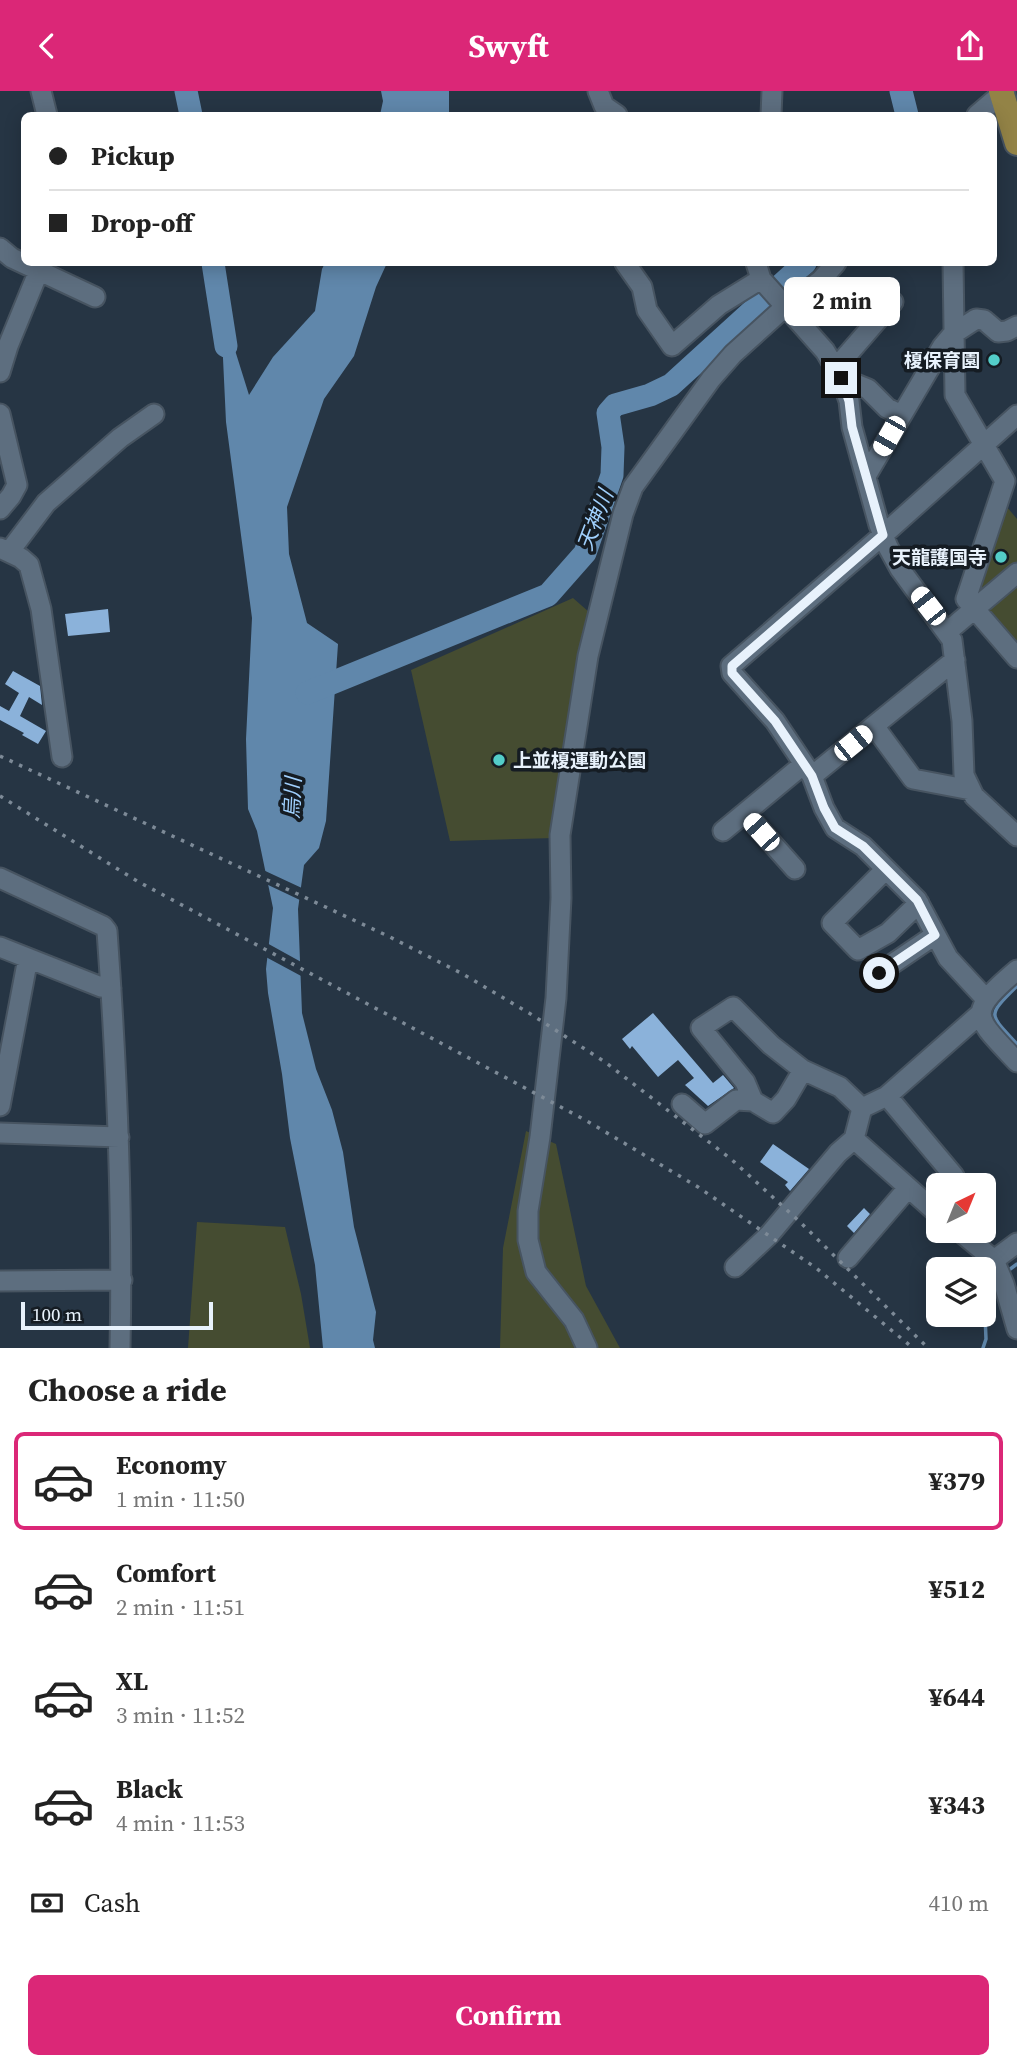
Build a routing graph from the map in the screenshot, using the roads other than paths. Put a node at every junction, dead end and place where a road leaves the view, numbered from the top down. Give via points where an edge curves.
1 (41, 91) edge
2 (598, 91) edge
3 (772, 91) edge
4 (1003, 92) edge
5 (46, 112) edge
6 (613, 112) edge
7 (771, 112) edge
8 (980, 112) edge
9 (1017, 143) edge
10 (0, 248) edge
11 (21, 261) edge
12 (40, 266) edge
13 (627, 266) edge
14 (833, 266) edge
15 (953, 266) edge
16 (769, 287) edge
17 (95, 297) dead end
18 (893, 302) dead end
19 (1017, 326) edge
20 (953, 334) junction
21 (0, 372) edge
22 (838, 374) junction
23 (0, 414) edge
24 (154, 414) dead end
25 (901, 415) junction
26 (1017, 415) edge
27 (984, 444) junction
28 (866, 476) junction
29 (0, 509) edge
30 (883, 535) junction
31 (4, 550) edge
32 (1017, 573) edge
33 (973, 610) junction
34 (947, 632) junction
35 (1017, 658) edge
36 (955, 660) junction
37 (874, 726) junction
38 (62, 757) dead end
39 (808, 770) junction
40 (971, 790) junction
41 (745, 813) junction
42 (723, 831) dead end
43 (1017, 836) edge
44 (795, 869) dead end
45 (886, 869) junction
46 (0, 878) edge
47 (919, 903) junction
48 (935, 935) junction
49 (0, 947) edge
50 (28, 958) junction
51 (1017, 970) edge
52 (879, 973) dead end
53 (111, 988) junction
54 (983, 1006) junction
55 (6, 1037) edge
56 (1017, 1062) edge
57 (803, 1070) junction
58 (887, 1096) junction
59 (753, 1101) junction
60 (682, 1104) dead end
61 (0, 1106) edge
62 (862, 1108) junction
63 (0, 1133) edge
64 (119, 1137) junction
65 (854, 1139) junction
66 (951, 1173) edge
67 (908, 1188) junction
68 (926, 1202) edge
69 (973, 1243) edge
70 (1017, 1243) edge
71 (988, 1257) edge
72 (848, 1258) dead end
73 (996, 1262) edge
74 (996, 1265) edge
75 (735, 1267) dead end
76 (122, 1280) junction
77 (0, 1281) edge
78 (1017, 1329) edge
79 (121, 1348) edge
80 (587, 1348) edge

1 - 5 street
2 - 6 street via 604,106
3 - 7 street
4 - 8 street
4 - 9 main road
10 - 11 street
12 - 17 street
12 - 21 street
13 - 16 street via 642,287 647,310 672,346 719,305
14 - 16 street via 821,280
15 - 20 street
16 - 22 street via 825,351
16 - 80 street via 733,354 632,488 588,656 561,824 556,998 528,1211 528,1240 536,1272 574,1320
18 - 22 street
19 - 20 street via 998,332 976,319
20 - 25 street
20 - 27 street via 955,395
22 - 25 street via 868,389
22 - 28 street
23 - 29 street via 17,485
24 - 31 street via 46,503
25 - 28 street
26 - 27 street
27 - 30 street
27 - 33 street via 1005,481 966,599
28 - 30 street
30 - 34 street via 900,569
30 - 39 street via 732,666 732,673 775,721
31 - 38 street via 29,565 41,609
32 - 33 street
33 - 34 street
33 - 35 street
34 - 36 street
36 - 37 street
36 - 40 street via 964,775
37 - 39 street
37 - 40 street via 913,779
39 - 41 street
39 - 45 street via 835,828 863,846
40 - 43 street
41 - 42 street
41 - 44 street
45 - 47 street
45 - 47 street via 832,923 859,950 888,933
46 - 53 street via 103,926
47 - 48 street
48 - 52 street
48 - 54 street
49 - 50 street
50 - 53 street
50 - 55 street
51 - 54 street
53 - 64 street
54 - 56 street via 985,1027
54 - 58 street
55 - 61 street
57 - 59 street via 773,1113
57 - 59 street via 733,1007 701,1028 745,1082
57 - 62 street via 840,1087
58 - 62 street
58 - 66 street
59 - 60 street via 736,1100 705,1123
62 - 65 street
63 - 64 street
64 - 76 street
65 - 67 street
65 - 75 street
67 - 68 street
67 - 72 street
69 - 71 street
70 - 73 street
74 - 78 street
76 - 77 street
76 - 79 street

